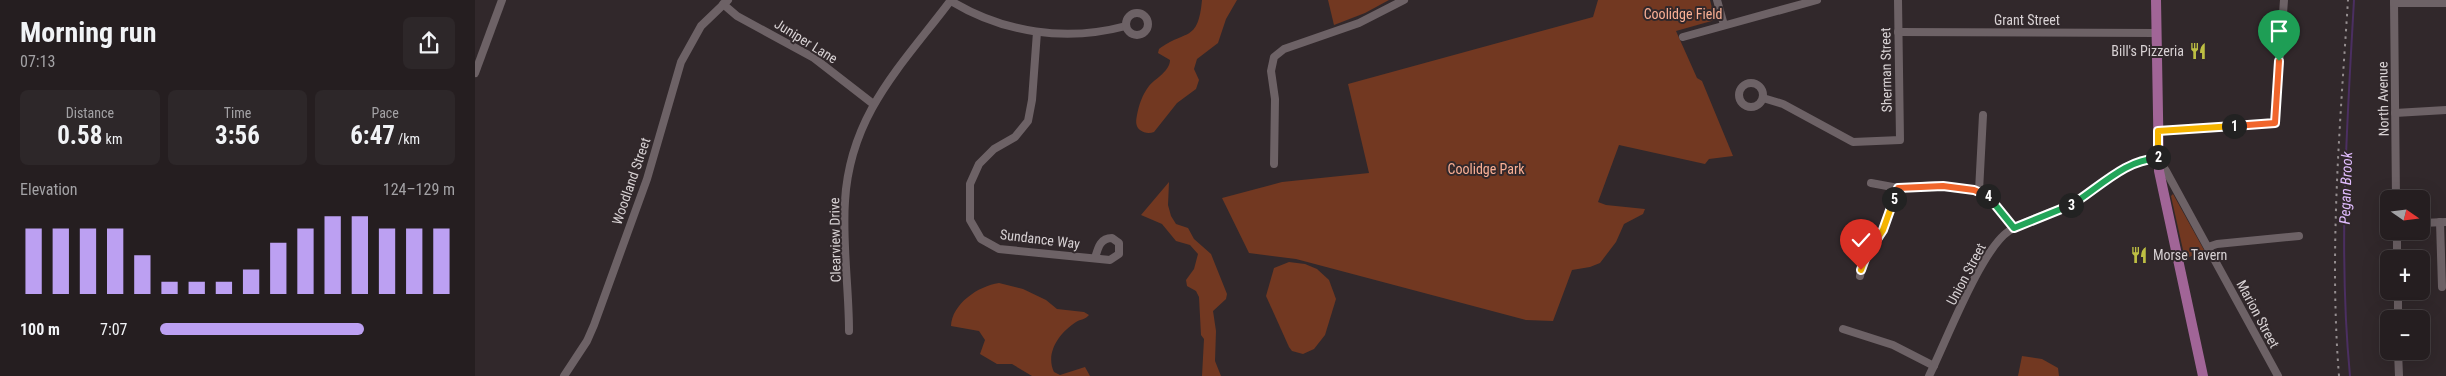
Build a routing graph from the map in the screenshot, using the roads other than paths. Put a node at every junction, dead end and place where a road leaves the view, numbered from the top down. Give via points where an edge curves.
1 (502, 0) edge
2 (951, 0) edge
3 (1404, 0) edge
4 (1717, 0) edge
5 (1816, 0) edge
6 (1898, 0) edge
7 (2156, 0) edge
8 (2284, 0) edge
9 (725, 2) edge
10 (2394, 2) edge
11 (2446, 2) edge
12 (1724, 25) junction
13 (1126, 26) dead end
14 (1037, 32) junction
15 (1898, 32) junction
16 (2156, 33) junction
17 (1683, 37) dead end
18 (475, 73) edge
19 (1763, 98) dead end
20 (872, 104) junction
21 (2446, 110) edge
22 (2395, 112) junction
23 (1983, 115) dead end
24 (2158, 131) junction
25 (2158, 159) junction
26 (1274, 164) dead end
27 (1871, 183) dead end
28 (1898, 188) junction
29 (2396, 190) edge
30 (1979, 191) junction
31 (2443, 222) edge
32 (2430, 223) edge
33 (2014, 228) junction
34 (2299, 236) dead end
35 (2208, 247) junction
36 (1095, 258) dead end
37 (1860, 276) dead end
38 (2441, 287) dead end
39 (1843, 329) dead end
40 (849, 331) dead end
41 (2399, 360) edge
42 (1934, 366) junction
43 (564, 376) edge
44 (1929, 376) edge
45 (2203, 376) edge
46 (2278, 376) edge
47 (2399, 376) edge

1 - 18 street
2 - 14 street via 985,19
2 - 20 street, Clearview Drive via 899,63
3 - 26 street via 1367,19 1277,54 1271,71 1275,99
4 - 12 street
5 - 12 street
6 - 15 street, Sherman Street
7 - 16 main road
8 - 24 street via 2275,123
9 - 20 street, Juniper Lane via 737,16 814,58
9 - 43 street, Woodland Street via 701,26 683,57 647,180 594,325
10 - 11 street
10 - 22 street, North Avenue
12 - 17 street
13 - 14 street via 1082,34
14 - 36 street, Sundance Way via 1030,114 1021,132 994,148 979,164 970,184 970,220 981,239 999,248
15 - 16 street, Grant Street
15 - 19 street, Sherman Street via 1900,140 1853,142 1783,104
16 - 24 main road
20 - 40 street, Clearview Drive via 853,154 845,199
21 - 22 street
22 - 29 street, North Avenue
23 - 30 street
24 - 25 main road
25 - 33 street, Union Street via 2132,164 2069,206
25 - 35 street, Marion Street
25 - 45 main road via 2163,196
27 - 28 street
28 - 30 street via 1935,186
28 - 37 street via 1883,230 1863,262
30 - 33 street via 1992,200
31 - 32 street
31 - 38 street
33 - 42 street, Union Street via 2002,236 1987,255
34 - 35 street
35 - 46 street, Marion Street
39 - 42 street via 1893,345
41 - 47 street
42 - 44 street, Union Street

